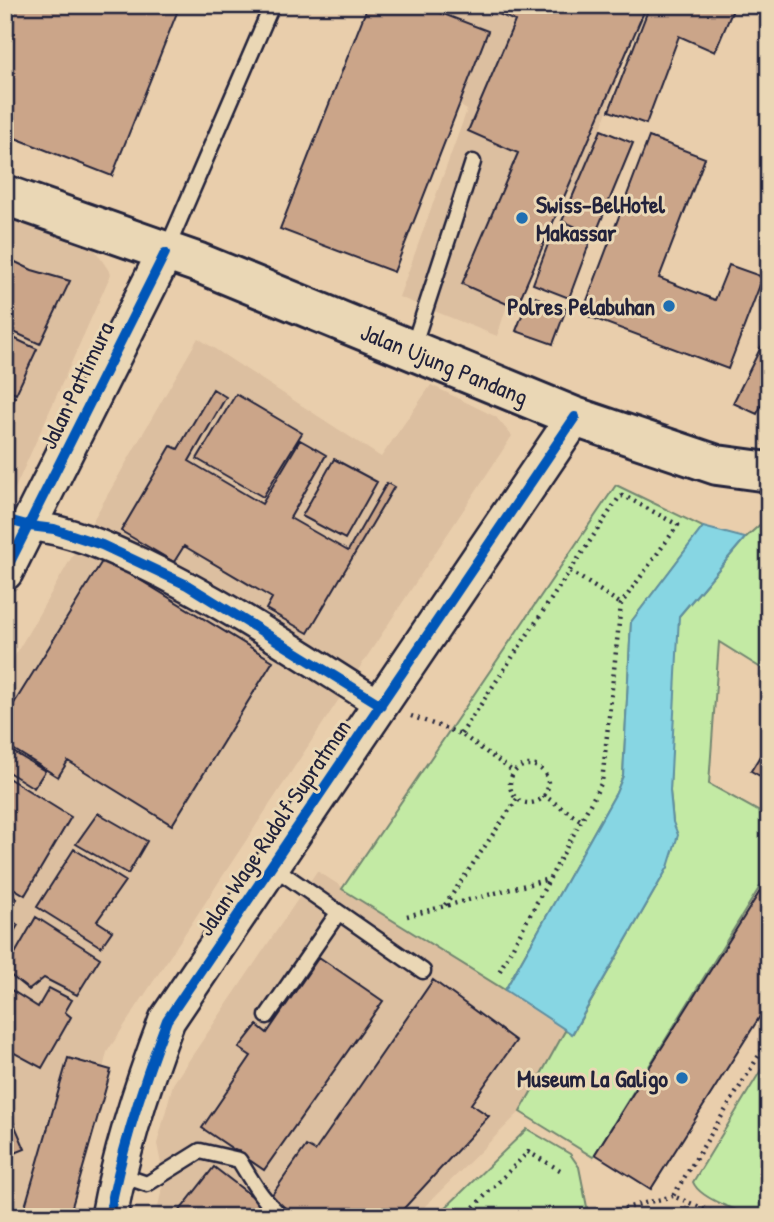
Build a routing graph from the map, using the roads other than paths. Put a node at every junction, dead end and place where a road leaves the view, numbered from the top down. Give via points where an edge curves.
1 (272, 5) edge
2 (473, 162) dead end
3 (5, 195) edge
4 (165, 253) junction
5 (412, 350) junction
6 (575, 417) junction
7 (725, 467) junction
8 (769, 472) edge
9 (769, 489) edge
10 (18, 523) edge
11 (5, 572) edge
12 (382, 705) junction
13 (272, 866) junction
14 (338, 913) junction
15 (423, 971) dead end
16 (267, 1016) dead end
17 (118, 1174) junction
18 (109, 1217) edge
19 (283, 1217) edge

1 - 4 lane
2 - 5 lane
3 - 4 main road, Jalan Ujung Pandang
4 - 5 main road, Jalan Ujung Pandang
4 - 10 street, Jalan Pattimura
5 - 6 main road, Jalan Ujung Pandang
6 - 7 main road, Jalan Ujung Pandang
6 - 12 street, Jalan Wage Rudolf Supratman
7 - 8 main road, Jalan Ujung Pandang
7 - 9 main road, Jalan Ujung Pandang
10 - 11 street, Jalan Pattimura
10 - 12 street via 54,528 102,545 187,585
12 - 13 street, Jalan Wage Rudolf Supratman
13 - 14 lane
13 - 17 street, Jalan Wage Rudolf Supratman via 167,1020
14 - 15 lane
14 - 16 lane
17 - 18 street, Jalan Wage Rudolf Supratman
17 - 19 lane via 147,1184 200,1151 239,1160 262,1197

